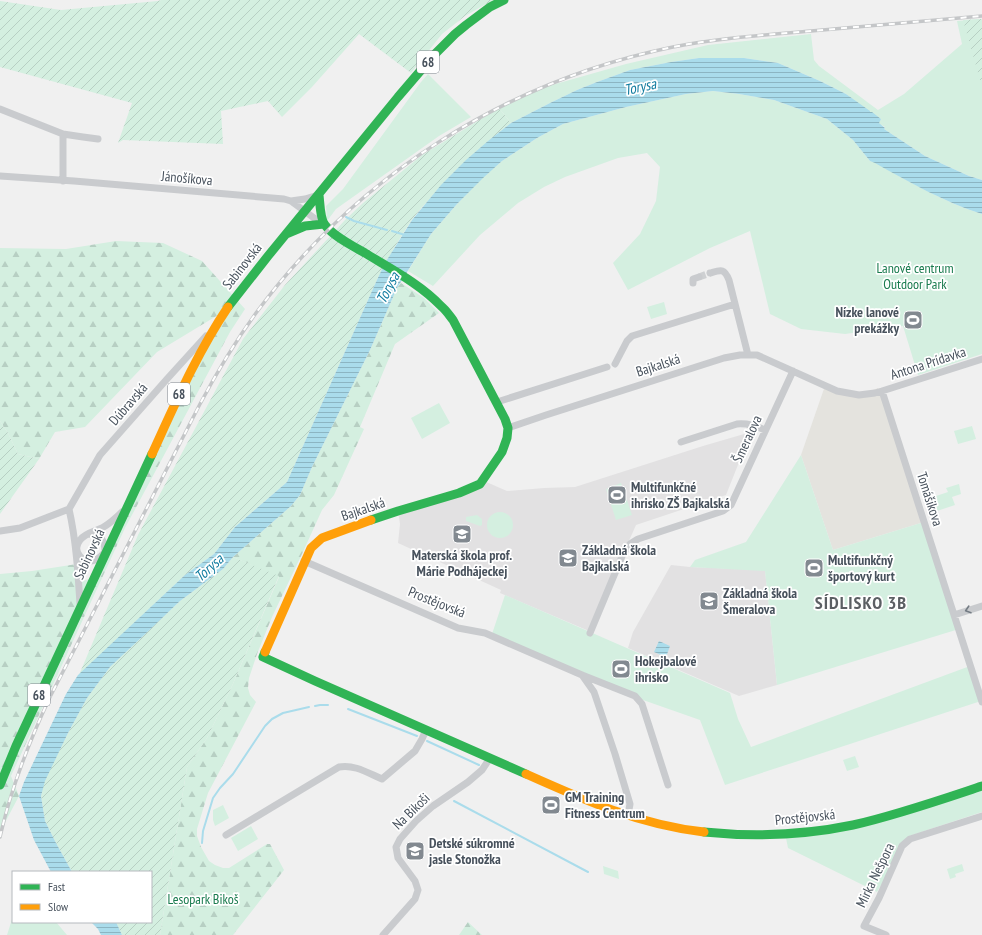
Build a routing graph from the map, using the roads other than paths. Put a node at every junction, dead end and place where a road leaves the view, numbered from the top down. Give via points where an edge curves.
1 (504, 0) edge
2 (0, 109) edge
3 (63, 134) junction
4 (98, 139) dead end
5 (0, 176) edge
6 (63, 181) junction
7 (318, 195) junction
8 (291, 201) junction
9 (305, 211) junction
10 (324, 224) junction
11 (285, 234) junction
12 (710, 273) tunnel mouth
13 (699, 277) tunnel mouth
14 (693, 283) dead end
15 (735, 304) junction
16 (217, 324) junction
17 (748, 355) junction
18 (982, 360) edge
19 (615, 364) dead end
20 (606, 367) dead end
21 (794, 371) junction
22 (882, 391) junction
23 (497, 402) junction
24 (508, 428) junction
25 (765, 430) junction
26 (681, 442) dead end
27 (126, 508) junction
28 (69, 509) junction
29 (0, 531) edge
30 (74, 531) junction
31 (87, 534) junction
32 (76, 549) junction
33 (105, 552) junction
34 (304, 561) junction
35 (80, 606) junction
36 (982, 606) edge
37 (954, 615) junction
38 (590, 633) dead end
39 (263, 657) joint
40 (582, 675) junction
41 (604, 684) junction
42 (594, 692) junction
43 (982, 701) edge
44 (426, 730) junction
45 (490, 758) junction
46 (0, 785) edge
47 (668, 785) dead end
48 (982, 786) edge
49 (628, 815) junction
50 (982, 816) edge
51 (226, 835) dead end
52 (383, 935) edge
53 (886, 935) edge

1 - 7 street, Sabinovská / 68 via 473,19 446,42
2 - 3 street
3 - 4 street
3 - 6 street
5 - 6 street, Jánošíkova
6 - 8 street, Jánošíkova
7 - 8 street
7 - 9 street, Sabinovská / 68
7 - 10 street
8 - 9 street, Jánošíkova
9 - 10 street
9 - 11 street, Sabinovská / 68
10 - 11 street via 305,226
10 - 23 street via 340,238 406,278 442,306 453,320
11 - 16 street, Sabinovská / 68
12 - 15 street via 723,271 726,274
13 - 14 street via 693,279
15 - 17 street
15 - 19 street, Bajkalská via 632,336
16 - 27 street, Sabinovská / 68 via 185,381
16 - 28 street, Dúbravská via 100,455
17 - 21 street, Bajkalská via 757,355
17 - 24 street, Bajkalská via 730,357
18 - 22 street, Antona Prídavka
20 - 23 street
21 - 22 street, Bajkalská via 837,391 859,395
21 - 25 street, Šmeralova
22 - 37 street, Tomášikova
23 - 24 street
24 - 34 street, Bajkalská via 502,452 480,484 459,494 398,511 322,538 311,548
25 - 26 street via 745,423 737,424
25 - 38 street, Šmeralova via 731,505 723,511 638,539 630,544 623,554
27 - 31 street via 103,528
27 - 33 street, Sabinovská / 68
28 - 29 street via 20,528
28 - 30 street
30 - 31 street via 80,536
30 - 32 street
31 - 32 street via 78,542
31 - 33 street via 95,534 104,541
32 - 33 street via 78,555 89,561 95,560
32 - 35 street
33 - 35 street, Sabinovská / 68
34 - 39 street, Bajkalská
34 - 40 street, Prostějovská via 458,628 485,633
35 - 46 street, 68
36 -> 37 street
37 - 43 street, Tomášikova
39 - 44 street, Prostějovská
40 - 41 street, Prostějovská
40 - 42 street
41 - 42 street
41 - 47 street, Prostějovská via 635,696 642,704
42 - 49 street via 630,802
44 - 45 street, Prostějovská
44 - 51 street via 415,751 382,779 352,767 339,767
45 - 49 street, Prostějovská via 547,784
45 - 52 street, Na Bikoši via 482,770 433,806 400,839 396,847 398,858 415,881 418,890 415,899
48 - 49 street, Prostějovská via 852,825 792,834 730,835 667,826
50 - 53 street, Mirka Nešpora via 910,839 902,846 864,926

